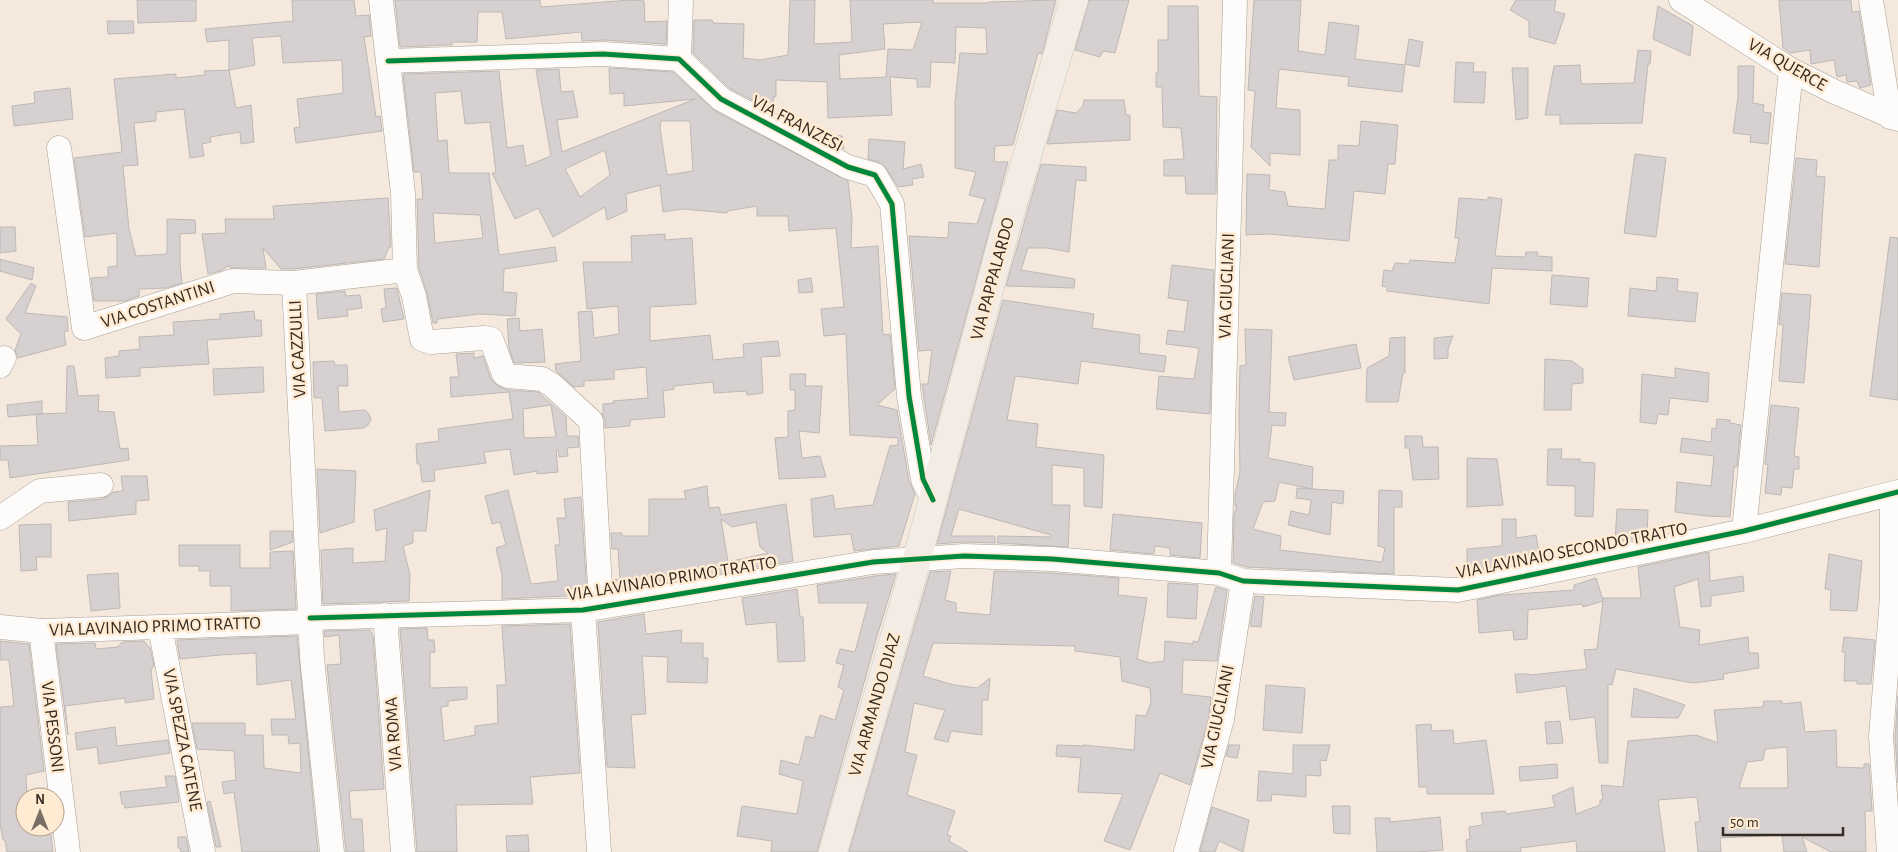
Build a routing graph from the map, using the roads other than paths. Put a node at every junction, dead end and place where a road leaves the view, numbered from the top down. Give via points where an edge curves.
1 (380, 0) edge
2 (681, 0) edge
3 (1074, 0) edge
4 (1235, 0) edge
5 (1681, 0) edge
6 (1871, 0) edge
7 (679, 59) junction
8 (388, 61) junction
9 (1790, 70) junction
10 (1894, 118) edge
11 (59, 148) dead end
12 (405, 270) junction
13 (294, 282) junction
14 (101, 485) dead end
15 (1895, 493) edge
16 (933, 500) junction
17 (0, 518) edge
18 (1744, 531) junction
19 (917, 559) junction
20 (1219, 573) junction
21 (1243, 581) junction
22 (592, 608) junction
23 (385, 616) junction
24 (310, 620) junction
25 (0, 627) edge
26 (160, 627) junction
27 (41, 631) junction
28 (1887, 851) edge
29 (68, 852) edge
30 (203, 852) edge
31 (332, 852) edge
32 (403, 852) edge
33 (599, 852) edge
34 (833, 852) edge
35 (1186, 852) edge

1 - 8 street
2 - 7 street
3 - 16 main road, VIA PAPPALARDO via 1008,223
4 - 20 street, VIA GIUGLIANI
5 - 9 street, VIA QUERCE
6 - 10 street
7 - 8 street via 603,54
7 - 16 street, VIA FRANZESI via 721,99 848,167 875,175 892,204 909,396 923,479
8 - 12 street via 403,193
9 - 10 street, VIA QUERCE
9 - 18 street
11 - 13 street, VIA COSTANTINI via 84,328 233,281
12 - 13 street, VIA CAZZULLI
12 - 22 street via 414,296 422,339 431,342 491,339 504,374 542,379 591,421
13 - 24 street, VIA CAZZULLI
14 - 17 street via 40,491
15 - 18 street, VIA LAVINAIO SECONDO TRATTO
15 - 28 street via 1892,597 1881,737
16 - 19 main road, VIA PAPPALARDO
18 - 21 street, VIA LAVINAIO SECONDO TRATTO via 1458,590
19 - 20 street, VIA LAVINAIO SECONDO TRATTO via 964,556 1052,559
19 - 22 street, VIA LAVINAIO PRIMO TRATTO via 873,562
19 - 34 main road, VIA ARMANDO DIAZ
20 - 21 street, VIA LAVINAIO SECONDO TRATTO
21 - 35 street, VIA GIUGLIANI via 1222,720
22 - 23 street, VIA LAVINAIO PRIMO TRATTO
22 - 33 street
23 - 24 street, VIA LAVINAIO PRIMO TRATTO
23 - 32 street, VIA ROMA
24 - 26 street, VIA LAVINAIO PRIMO TRATTO
24 - 31 street, VIA CAZZULLI
25 - 27 street, VIA LAVINAIO PRIMO TRATTO
26 - 27 street, VIA LAVINAIO PRIMO TRATTO
26 - 30 street, VIA SPEZZA CATENE
27 - 29 street, VIA PESSONI

